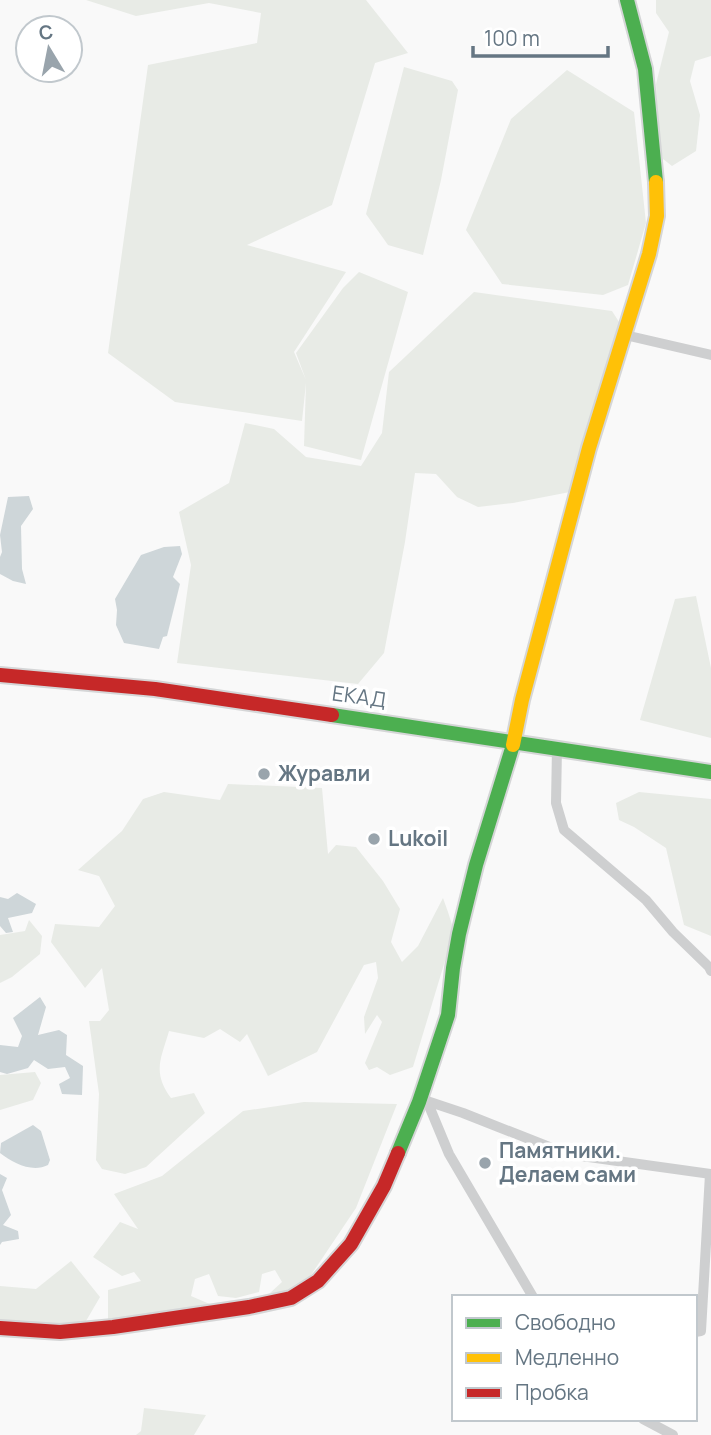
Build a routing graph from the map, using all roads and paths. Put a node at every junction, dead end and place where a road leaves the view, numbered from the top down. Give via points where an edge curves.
1 (626, 0) edge
2 (625, 335) junction
3 (711, 355) edge
4 (0, 675) edge
5 (514, 741) junction
6 (557, 748) junction
7 (711, 772) edge
8 (548, 788) dead end
9 (556, 799) junction
10 (711, 971) edge
11 (424, 1098) junction
12 (710, 1174) edge
13 (707, 1285) edge
14 (532, 1295) edge
15 (0, 1328) edge
16 (697, 1332) edge
17 (647, 1421) edge
18 (673, 1435) edge

1 - 2 main road via 645,69 657,216
2 - 3 street
2 - 5 main road via 589,448
4 - 5 main road, ЕКАД via 155,689
5 - 6 main road, ЕКАД
5 - 11 main road via 476,865 459,934 448,1015
6 - 7 main road, ЕКАД
6 - 9 street
8 - 9 street
9 - 10 street via 565,830 646,900
11 - 12 street via 567,1154
11 - 14 street via 449,1154
11 - 15 main road via 384,1186 351,1244 318,1281 291,1298 113,1327 60,1332
12 - 13 street
13 - 16 street via 701,1331
17 - 18 street

